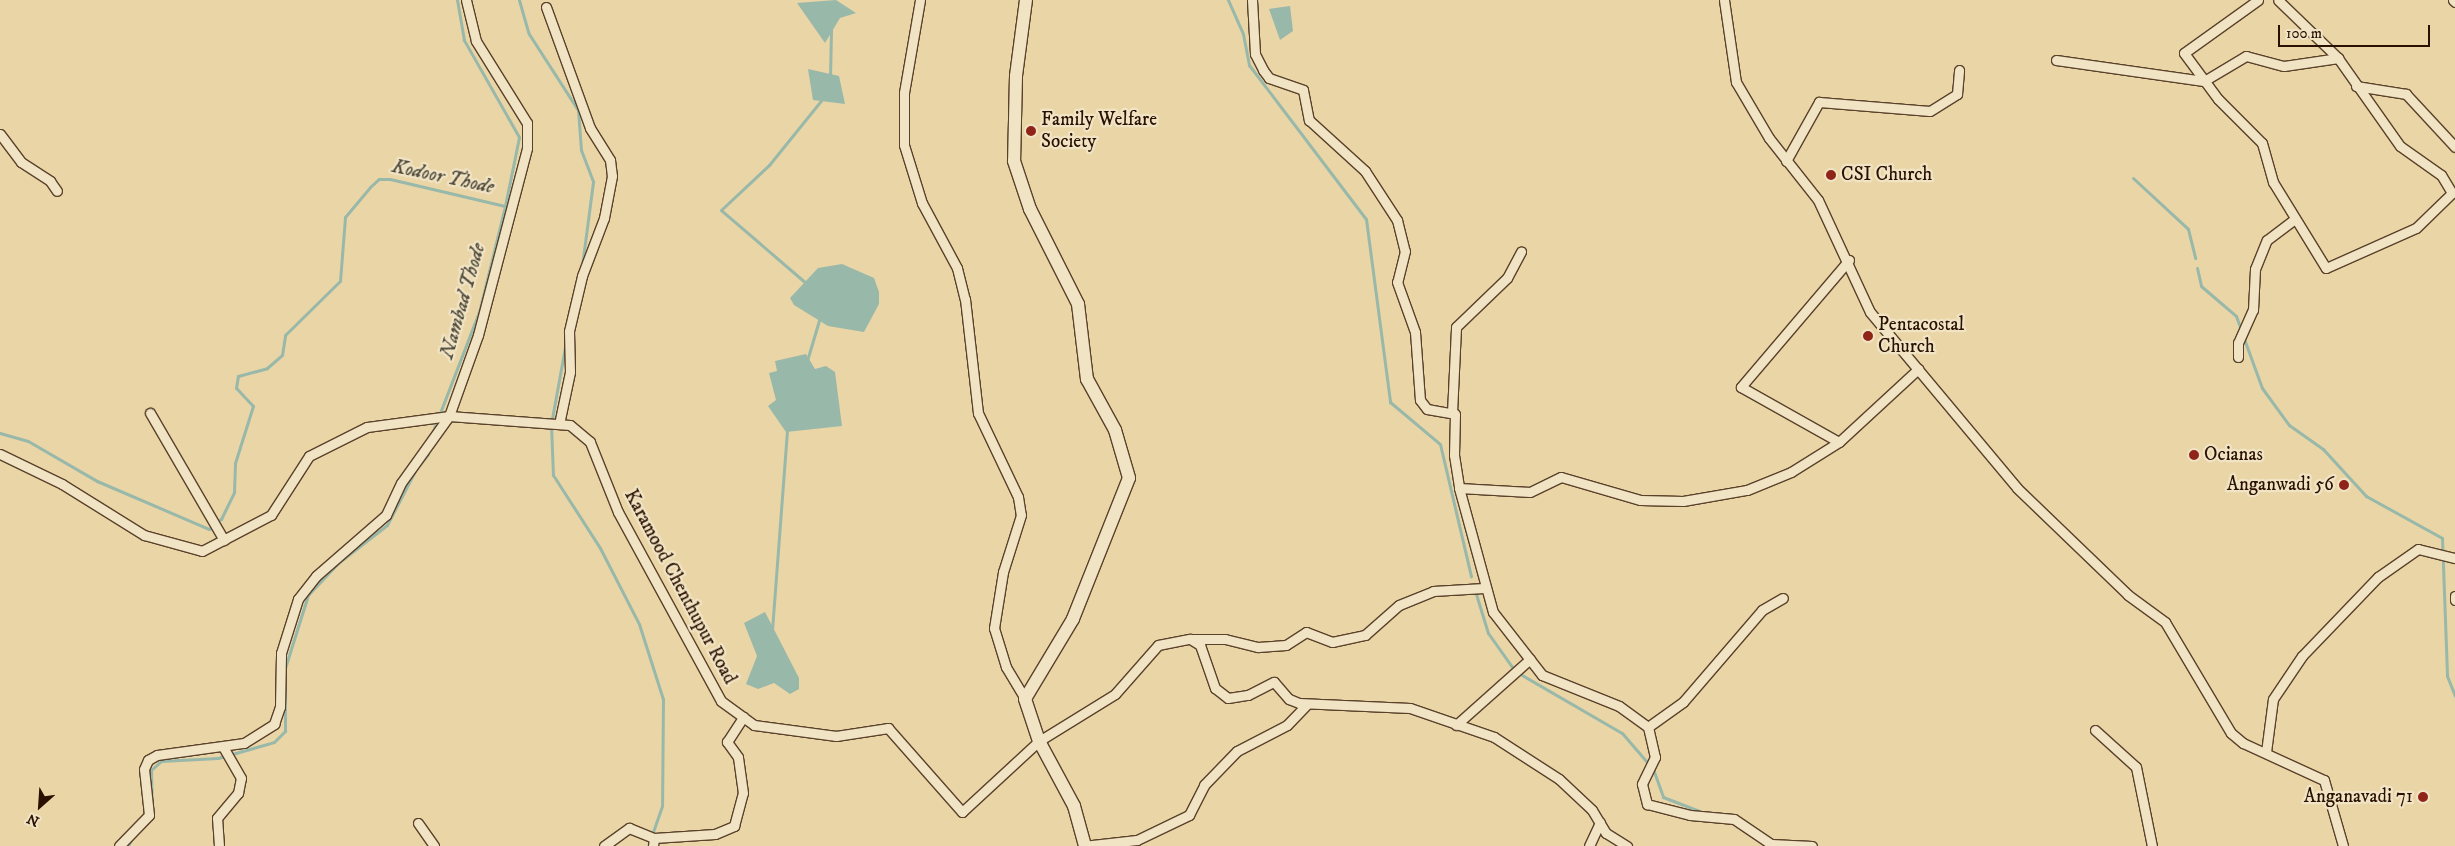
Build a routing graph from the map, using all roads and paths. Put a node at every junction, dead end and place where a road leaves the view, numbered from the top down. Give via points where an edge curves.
1 (466, 0) edge
2 (920, 0) edge
3 (1026, 0) edge
4 (1252, 0) edge
5 (1724, 0) edge
6 (2258, 0) edge
7 (2278, 0) edge
8 (546, 7) dead end
9 (2338, 58) junction
10 (2056, 60) dead end
11 (1959, 70) dead end
12 (2204, 81) junction
13 (2356, 86) junction
14 (0, 134) edge
15 (2455, 147) edge
16 (1786, 161) junction
17 (57, 191) dead end
18 (2453, 193) edge
19 (2295, 219) junction
20 (1521, 252) dead end
21 (1849, 260) junction
22 (2238, 357) dead end
23 (1918, 369) junction
24 (150, 413) dead end
25 (1452, 413) junction
26 (446, 417) junction
27 (555, 424) junction
28 (1839, 442) junction
29 (0, 454) edge
30 (1460, 488) junction
31 (224, 540) junction
32 (2452, 557) edge
33 (1484, 588) junction
34 (2455, 596) edge
35 (1784, 598) dead end
36 (2455, 600) edge
37 (1192, 639) junction
38 (1530, 659) junction
39 (1025, 699) junction
40 (1306, 705) junction
41 (743, 717) junction
42 (1456, 725) junction
43 (1649, 729) junction
44 (2094, 730) dead end
45 (1039, 741) junction
46 (224, 748) junction
47 (2266, 752) junction
48 (1600, 822) junction
49 (418, 823) dead end
50 (654, 842) edge
51 (119, 846) edge
52 (219, 846) edge
53 (434, 846) edge
54 (604, 846) edge
55 (1084, 846) edge
56 (1589, 846) edge
57 (1627, 846) edge
58 (1812, 846) edge
59 (2152, 846) edge
60 (2343, 846) edge

1 - 26 street via 479,48 527,123 528,148 478,335
2 - 39 street via 904,93 904,145 922,202 957,268 965,299 978,413 1018,497 1021,515 997,598 994,628 1006,667
3 - 39 street via 1016,76 1014,161 1030,209 1078,304 1087,379 1116,430 1129,478 1073,618
4 - 25 street via 1255,54 1268,78 1303,90 1309,120 1365,171 1393,209 1405,251 1397,282 1415,332 1420,400 1427,409
5 - 16 street via 1736,82
6 - 12 street via 2184,52
7 - 9 street
8 - 27 street via 590,128 610,160 612,176 604,218 582,276 569,331 570,372
9 - 12 street via 2284,66 2246,56
9 - 13 street
10 - 12 street
11 - 16 street via 1957,94 1930,111 1819,102
12 - 19 street via 2262,143 2273,182
13 - 15 street via 2406,94
13 - 18 street via 2400,146 2441,175
14 - 17 street via 21,162 50,181
16 - 21 street via 1818,200
18 - 19 street via 2416,228 2326,268
19 - 22 street via 2267,240 2254,269 2253,310 2239,341
20 - 25 street via 1507,278 1456,327
21 - 23 street via 1870,312
21 - 28 street via 1741,387
23 - 28 street
23 - 47 street via 2017,488 2128,595 2165,622 2231,733
24 - 31 street
25 - 30 street
26 - 27 street
26 - 31 street via 367,426 309,456 271,515
26 - 46 street via 401,483 386,515 316,576 298,599 281,653 280,707 274,724 268,732
27 - 41 street, Karamood Chenthupur Road via 570,425 590,442 618,512 721,702
28 - 30 street via 1791,472 1747,490 1683,501 1640,500 1561,477 1530,492
29 - 31 street via 62,484 144,535 202,551
30 - 33 street
32 - 47 street via 2418,549 2378,577 2302,656 2274,698
33 - 37 street via 1433,591 1399,605 1365,635 1332,642 1306,632 1286,645 1258,647 1225,639
33 - 38 street via 1493,612
34 - 36 street
35 - 43 street via 1762,610 1683,702
37 - 40 street via 1200,644 1215,688 1223,695 1248,695 1274,682 1289,699
37 - 45 street via 1158,645 1115,694
38 - 42 street
38 - 43 street via 1542,675 1619,706
39 - 45 street
40 - 42 street via 1410,708
40 - 55 street via 1287,726 1237,751 1204,785 1189,815 1136,840
41 - 45 street, Karamood Chenthupur Road via 754,725 836,736 888,728 962,812
41 - 50 street via 727,742 738,757 743,793 734,826 715,834
42 - 48 street via 1494,737 1533,759 1581,798
43 - 58 street via 1655,757 1642,784 1647,804 1690,815 1734,819 1771,844
44 - 59 street via 2136,767
45 - 55 street via 1074,806
46 - 51 street via 157,755 148,760 144,768 149,815
46 - 52 street via 241,778 238,793 217,818
47 - 60 street via 2324,780
48 - 56 street
48 - 57 street via 1606,833
49 - 53 street
50 - 54 street via 629,828

